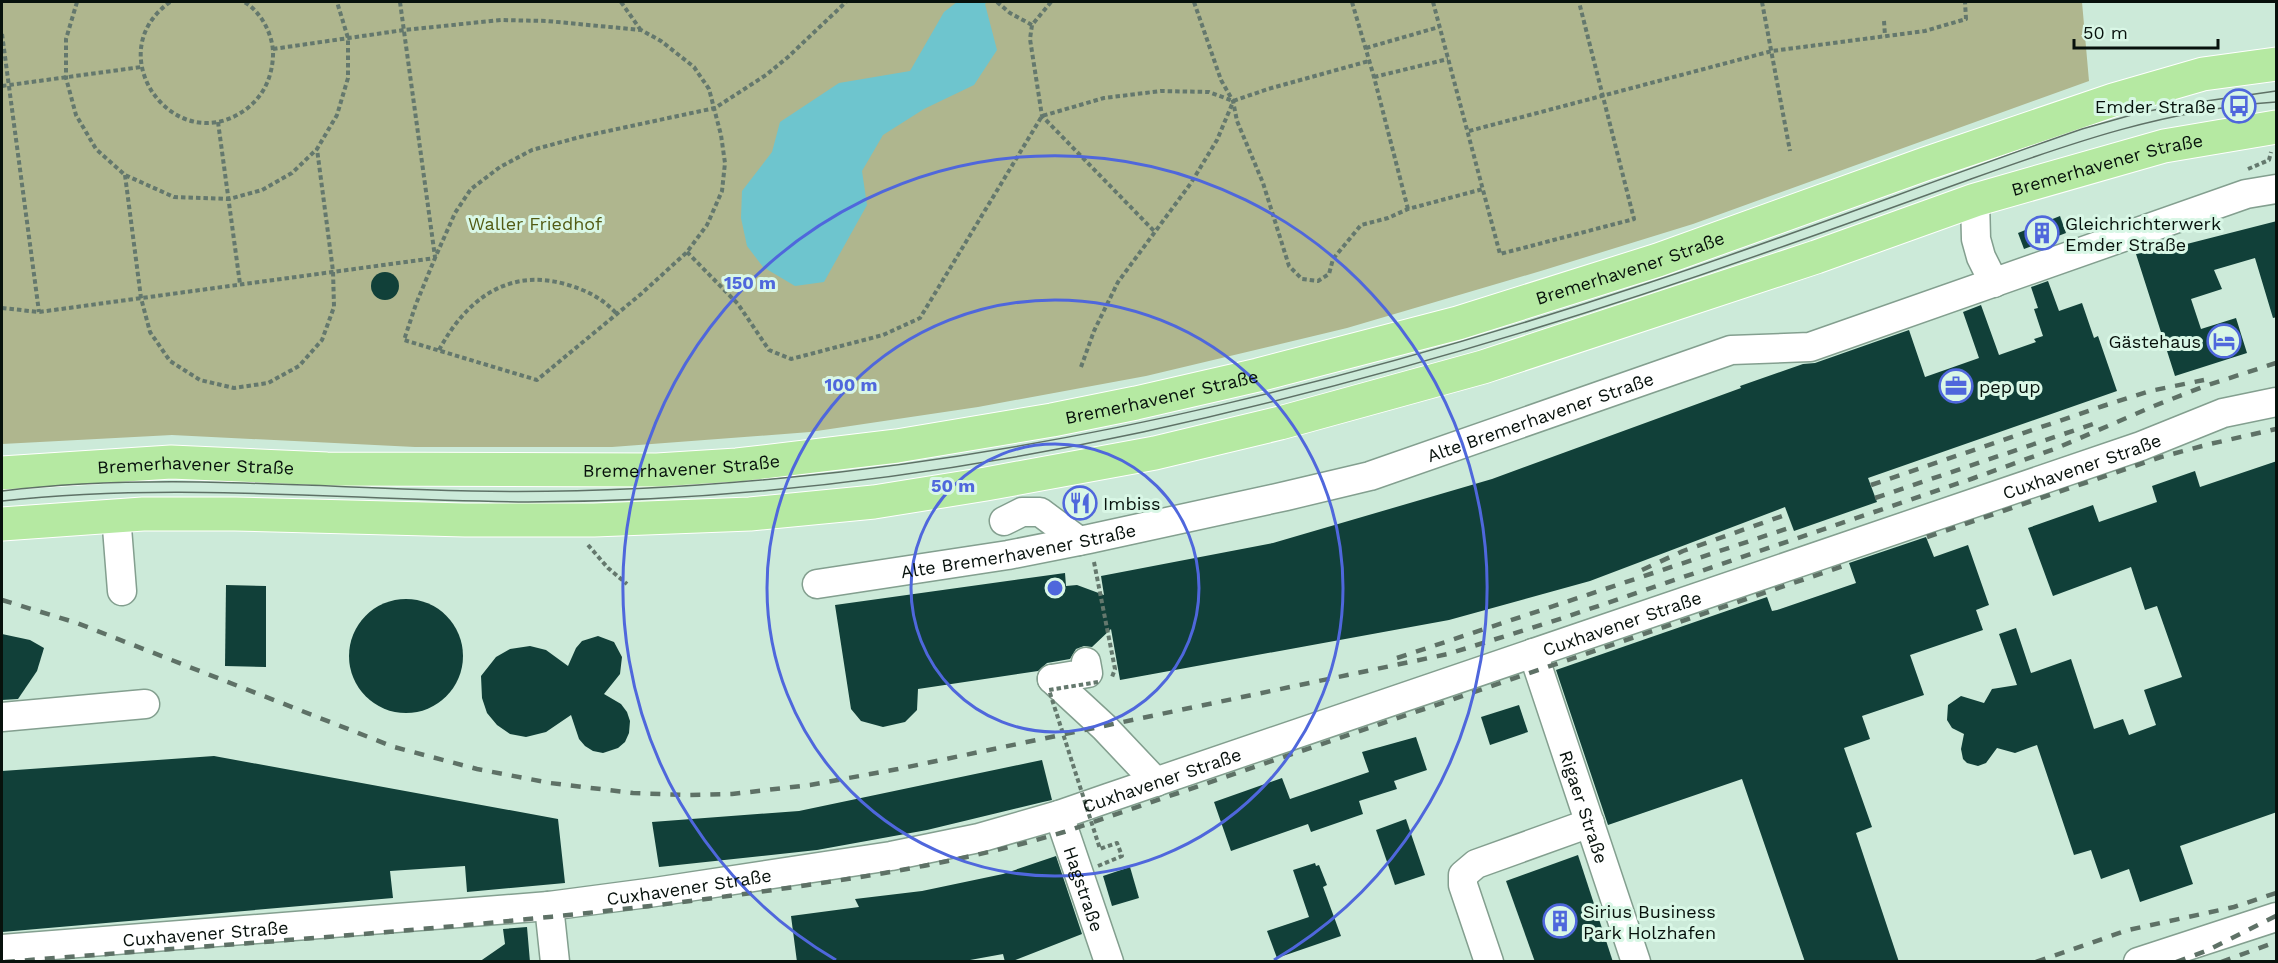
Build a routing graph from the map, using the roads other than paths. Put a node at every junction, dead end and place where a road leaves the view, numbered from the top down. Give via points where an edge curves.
1 (2277, 64) edge
2 (2273, 144) edge
3 (2277, 189) edge
4 (2246, 195) junction
5 (1975, 200) junction
6 (1994, 283) junction
7 (2277, 402) edge
8 (2, 473) edge
9 (986, 484) junction
10 (116, 515) junction
11 (1004, 521) junction
12 (2, 524) edge
13 (1084, 540) junction
14 (1008, 555) junction
15 (818, 584) dead end
16 (122, 591) dead end
17 (1533, 653) junction
18 (1092, 672) road end
19 (145, 704) dead end
20 (2, 717) edge
21 (1156, 782) junction
22 (1059, 815) junction
23 (1590, 823) junction
24 (549, 906) junction
25 (2277, 917) edge
26 (2, 949) edge
27 (555, 962) edge
28 (1109, 962) edge
29 (1490, 962) edge
30 (1636, 962) edge
31 (2138, 962) edge

1 - 8 main road, Bremerhavener Straße via 2203,74 2112,100 1658,260 1458,323 1258,375 1052,420 897,446 657,470 327,469 171,462
2 - 4 street, Alte Bremerhavener Straße
2 - 5 main road, Bremerhavener Straße via 2164,146
3 - 4 street, Alte Bremerhavener Straße
4 - 6 street, Alte Bremerhavener Straße
5 - 6 street via 1976,239
5 - 9 main road, Bremerhavener Straße via 1484,367 1155,453
6 - 13 street, Alte Bremerhavener Straße via 1810,348 1731,350 1370,476
7 - 17 street, Cuxhavener Straße via 2223,413 2141,446
9 - 10 main road, Bremerhavener Straße via 874,502 750,514 594,520
9 - 11 street via 997,497
10 - 12 main road, Bremerhavener Straße
10 - 16 street
11 - 13 street via 1022,512 1040,512
11 - 14 street
13 - 14 street, Alte Bremerhavener Straße
14 - 15 street, Alte Bremerhavener Straße
17 - 21 street, Cuxhavener Straße
17 - 23 street, Rigaer Straße
18 - 21 street via 1052,679
19 - 20 street
21 - 22 street, Cuxhavener Straße
22 - 24 street, Cuxhavener Straße via 979,838 891,856
22 - 28 street, Hagstraße
23 - 29 street via 1476,864 1463,875
23 - 30 street, Rigaer Straße
24 - 26 street, Cuxhavener Straße
24 - 27 street
25 - 31 street

